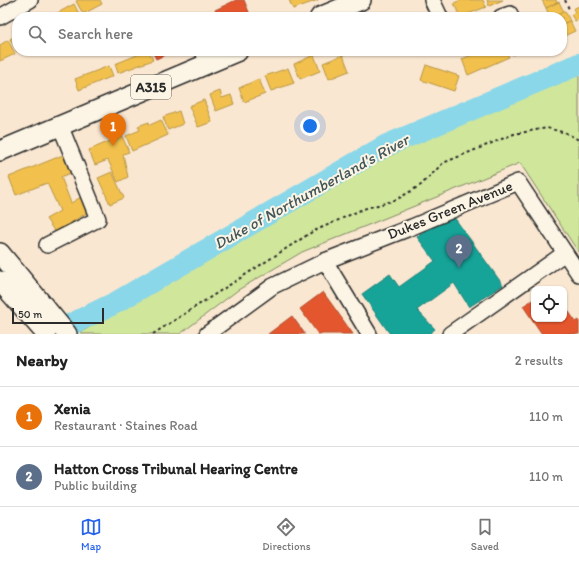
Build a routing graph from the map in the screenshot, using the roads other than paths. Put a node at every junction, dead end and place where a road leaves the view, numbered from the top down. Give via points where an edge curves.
1 (30, 0) edge
2 (361, 0) edge
3 (432, 0) edge
4 (345, 12) edge
5 (438, 12) edge
6 (0, 17) edge
7 (206, 57) edge
8 (60, 125) junction
9 (0, 151) edge
10 (47, 245) dead end
11 (0, 253) edge
12 (565, 253) junction
13 (325, 261) junction
14 (579, 274) edge
15 (0, 281) edge
16 (24, 297) junction
17 (467, 330) edge
18 (46, 334) edge
19 (67, 334) edge
20 (207, 334) edge
21 (369, 334) edge
22 (450, 334) edge

1 - 6 street
2 - 4 main road
3 - 5 street
7 - 8 main road, A315
8 - 9 main road, A315
8 - 10 street via 98,219
11 - 16 main road
12 - 13 street, Dukes Green Avenue via 518,182
12 - 14 street, Dukes Green Avenue
12 - 17 street
13 - 20 street, Dukes Green Avenue via 273,286
13 - 21 street
15 - 16 main road
16 - 18 main road
16 - 19 main road
17 - 22 street

